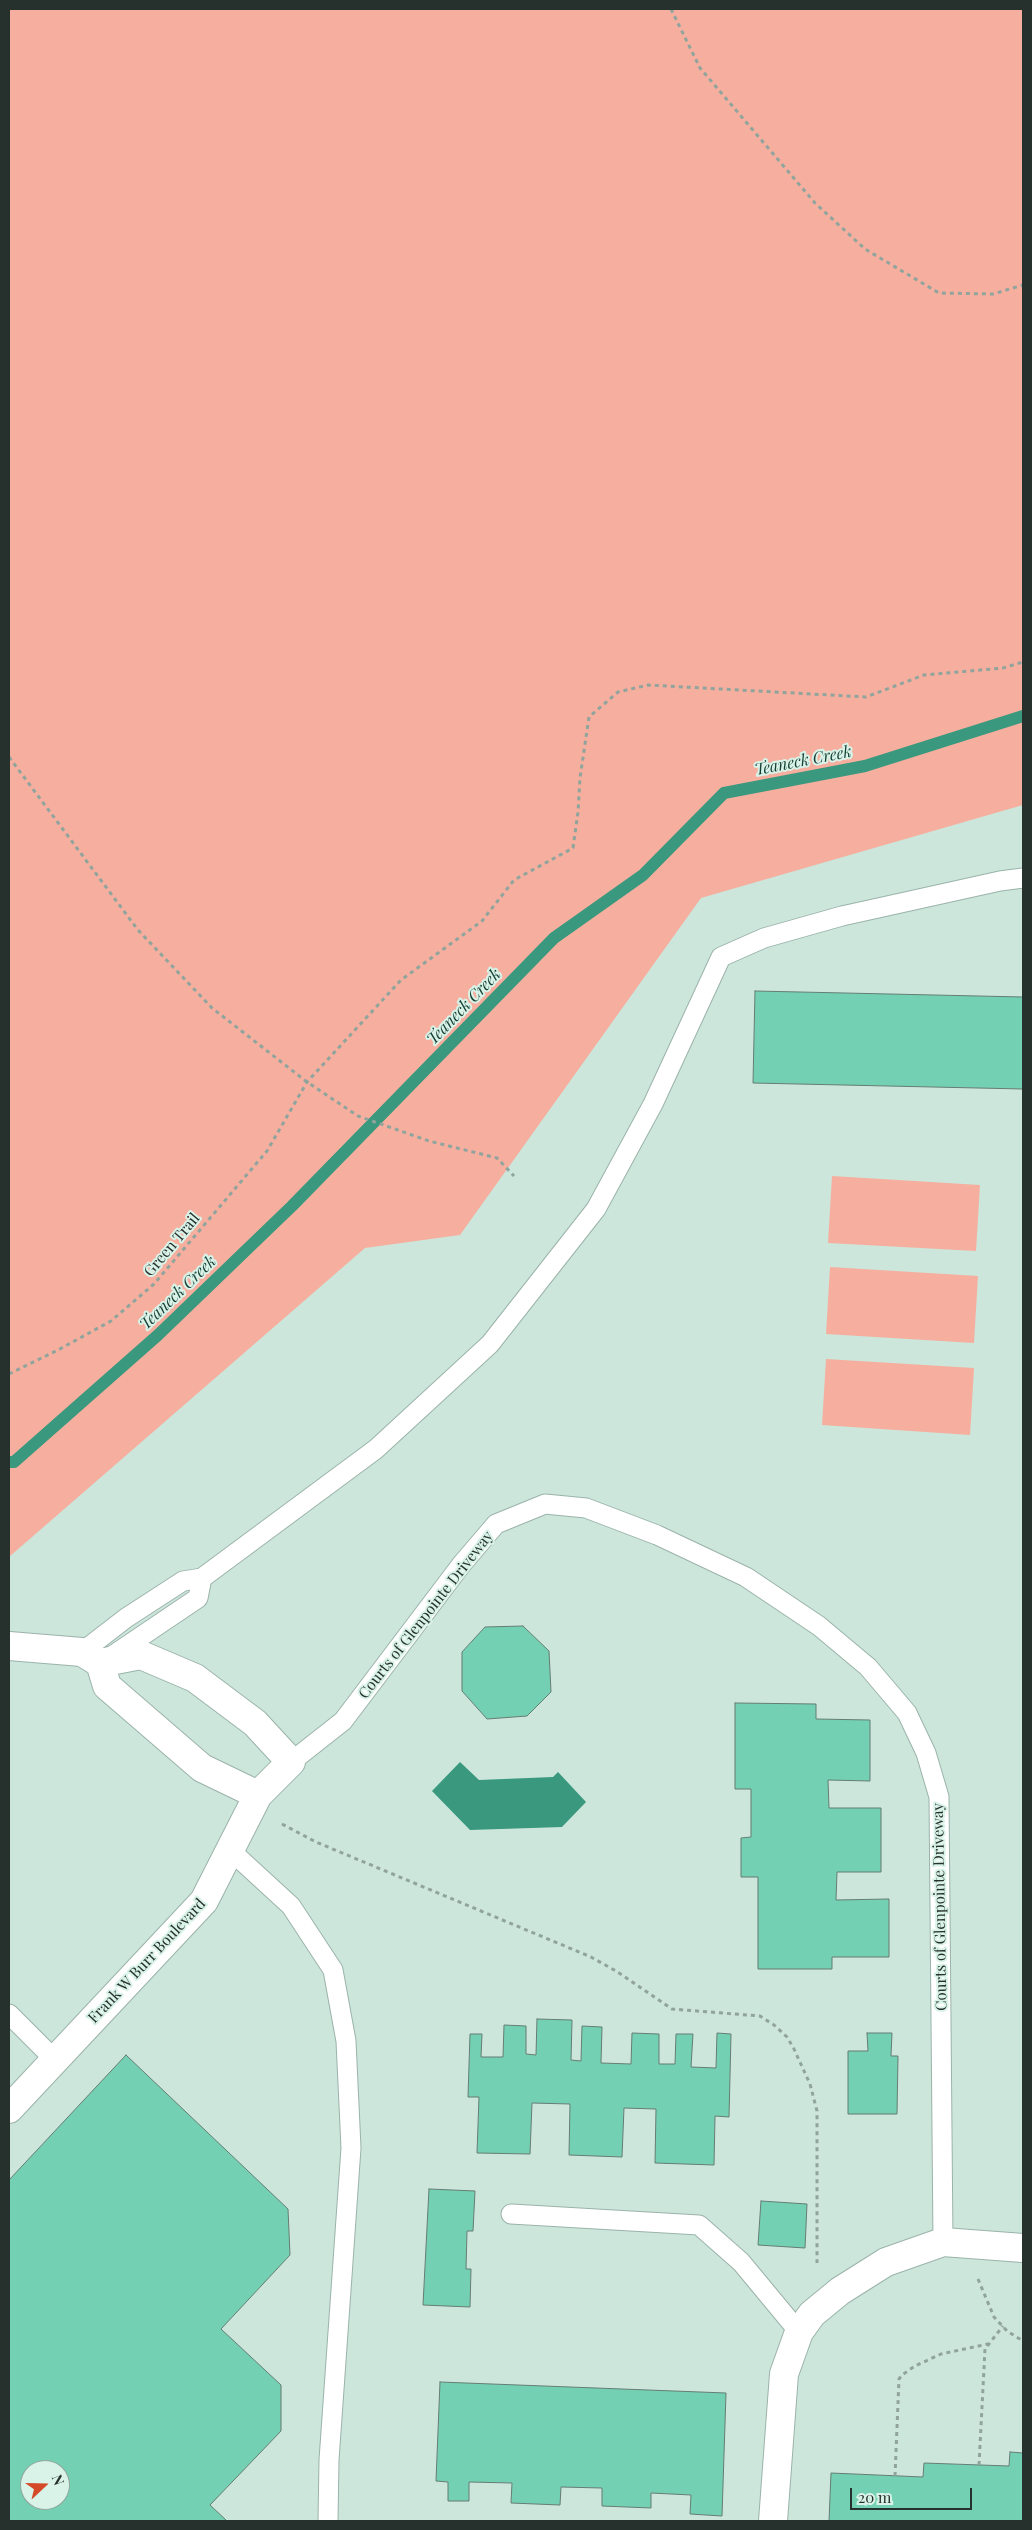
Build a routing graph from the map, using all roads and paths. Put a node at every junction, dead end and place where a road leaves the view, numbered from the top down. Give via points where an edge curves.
1 (671, 9) edge
2 (1023, 285) edge
3 (1023, 662) edge
4 (9, 757) edge
5 (1023, 878) edge
6 (307, 1082) junction
7 (514, 1176) dead end
8 (9, 1374) edge
9 (9, 1646) edge
10 (91, 1658) junction
11 (291, 1762) junction
12 (254, 1801) junction
13 (230, 1850) junction
14 (9, 2014) edge
15 (55, 2060) junction
16 (9, 2109) edge
17 (511, 2214) dead end
18 (943, 2242) junction
19 (970, 2245) junction
20 (1023, 2248) edge
21 (826, 2303) junction
22 (1003, 2326) junction
23 (799, 2332) junction
24 (1023, 2341) edge
25 (988, 2344) junction
26 (979, 2465) dead end
27 (895, 2476) dead end
28 (328, 2521) edge
29 (773, 2521) edge

1 - 2 path via 700,68 815,203 865,249 939,294 993,294
3 - 6 path, Green Trail via 1003,668 924,675 866,697 648,685 618,692 589,717 573,848 514,880 482,921 401,980
4 - 6 path via 138,930 212,1008
5 - 10 lane via 842,916 764,938 721,957 653,1104 596,1210 490,1344 376,1449 202,1578 183,1580 126,1618
6 - 7 path via 358,1116 402,1132 497,1158
6 - 8 path, Green Trail via 267,1151 154,1284 111,1321
9 - 10 street
10 - 11 street via 141,1655 195,1678 255,1724
10 - 12 street via 108,1686 159,1733 202,1768
11 - 12 street, Frank W Burr Boulevard
11 - 18 lane, Courts of Glenpointe Driveway via 344,1721 461,1565 496,1524 545,1504 586,1508 657,1535 746,1577 819,1626 868,1667 907,1713 926,1753 939,1798
12 - 13 street, Frank W Burr Boulevard
12 - 21 path via 316,1842 591,1957 672,2009 760,2016 774,2025 794,2049 810,2084 817,2111 816,2257
13 - 15 street, Frank W Burr Boulevard via 204,1901
13 - 28 lane via 291,1906 333,1970 346,2041 351,2148 329,2460
14 - 15 lane
15 - 16 street, Frank W Burr Boulevard
17 - 23 lane via 699,2225 741,2262
18 - 19 street
18 - 21 street via 886,2262
19 - 20 street
19 - 22 path via 979,2283 994,2316
21 - 23 street via 812,2314
22 - 24 path
22 - 25 path
23 - 29 street via 784,2374
25 - 26 path via 985,2349
25 - 27 path via 941,2354 902,2375

